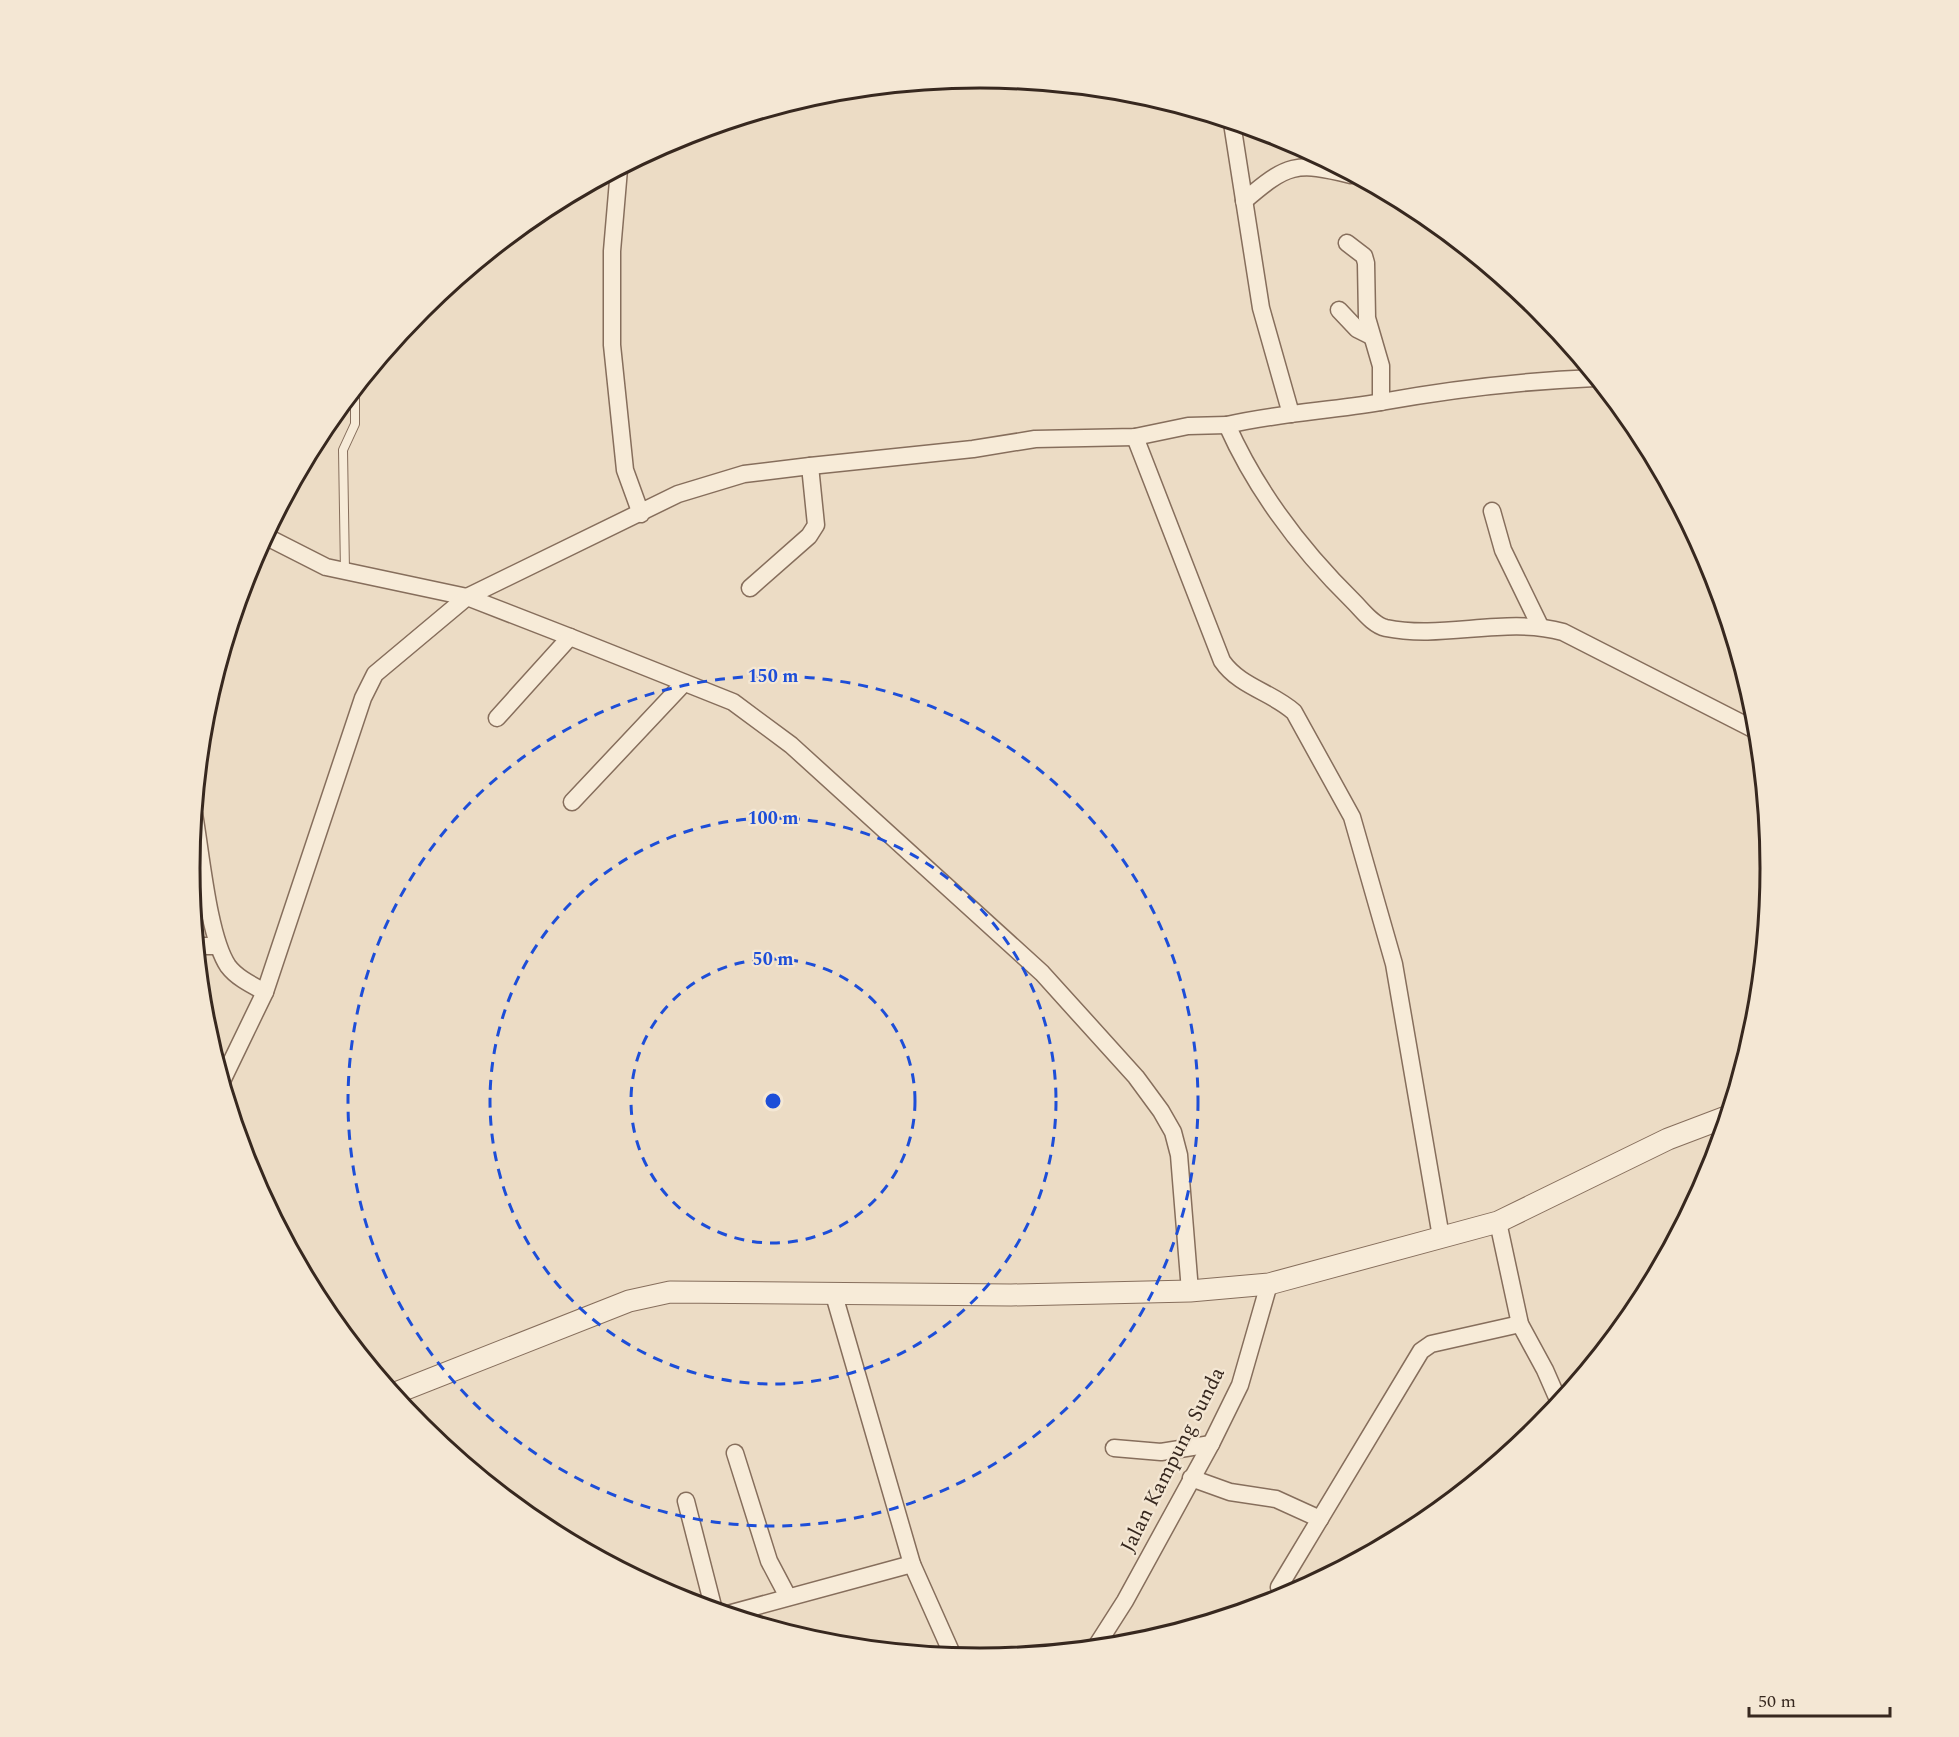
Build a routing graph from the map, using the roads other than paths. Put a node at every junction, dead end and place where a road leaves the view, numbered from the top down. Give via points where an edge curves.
1 (1233, 131) edge
2 (1317, 166) edge
3 (618, 178) edge
4 (1244, 201) junction
5 (1347, 243) dead end
6 (1338, 310) dead end
7 (1371, 336) junction
8 (1586, 379) edge
9 (355, 402) edge
10 (1381, 402) junction
11 (1291, 414) junction
12 (1227, 426) junction
13 (1135, 436) junction
14 (810, 466) junction
15 (1492, 511) dead end
16 (641, 514) junction
17 (273, 540) edge
18 (345, 571) junction
19 (750, 588) dead end
20 (467, 597) junction
21 (1540, 626) junction
22 (570, 637) junction
23 (684, 683) junction
24 (497, 718) dead end
25 (1747, 726) edge
26 (572, 802) dead end
27 (200, 879) edge
28 (204, 946) edge
29 (218, 946) junction
30 (265, 992) junction
31 (226, 1071) edge
32 (1718, 1119) edge
33 (1498, 1222) junction
34 (1441, 1237) junction
35 (1269, 1284) junction
36 (1190, 1291) junction
37 (834, 1295) junction
38 (1520, 1324) junction
39 (401, 1391) edge
40 (1556, 1394) edge
41 (1211, 1444) junction
42 (1114, 1448) dead end
43 (735, 1453) dead end
44 (1191, 1478) junction
45 (686, 1501) dead end
46 (1320, 1519) junction
47 (912, 1564) junction
48 (1280, 1587) dead end
49 (788, 1598) junction
50 (712, 1600) edge
51 (741, 1611) edge
52 (1101, 1639) edge
53 (949, 1647) edge

1 - 4 street
2 - 4 street via 1282,171
3 - 16 street via 612,251 612,345 625,470
4 - 11 street via 1261,308
5 - 7 street via 1364,256 1366,263
6 - 7 street via 1357,329
7 - 10 street via 1381,366
8 - 10 street via 1465,388
9 - 18 lane via 355,424 343,450
10 - 11 street
11 - 12 street
12 - 13 street via 1188,426
12 - 21 street via 1241,458 1306,552 1383,628 1416,631
13 - 14 street via 1035,439
13 - 34 street via 1222,661 1231,674 1294,712 1352,817 1394,964
14 - 16 street via 744,474 678,494
14 - 19 street via 816,525 809,536
15 - 21 street via 1503,550
16 - 20 street
17 - 18 street via 308,560
18 - 20 street
20 - 22 street
20 - 30 street via 375,674 363,698
21 - 25 street via 1563,632
22 - 23 street
22 - 24 street
23 - 26 street
23 - 36 street via 733,702 791,745 1042,973 1136,1077 1173,1132 1179,1155
27 - 29 street
28 - 29 street
29 - 30 street via 230,968
30 - 31 street
32 - 33 street via 1668,1139
33 - 34 street
33 - 38 street
34 - 35 street
35 - 36 street
35 - 41 street, Jalan Kampung Sunda via 1240,1385
36 - 37 street
37 - 39 street via 670,1292 649,1296
37 - 47 street
38 - 40 street
38 - 46 street via 1431,1344 1421,1351
41 - 42 street via 1161,1452
41 - 44 street, Jalan Kampung Sunda
43 - 49 street via 769,1561
44 - 46 street via 1230,1492 1276,1499
44 - 52 street, Jalan Kampung Sunda
45 - 50 street
46 - 48 street
47 - 49 street
47 - 53 street
49 - 51 street

